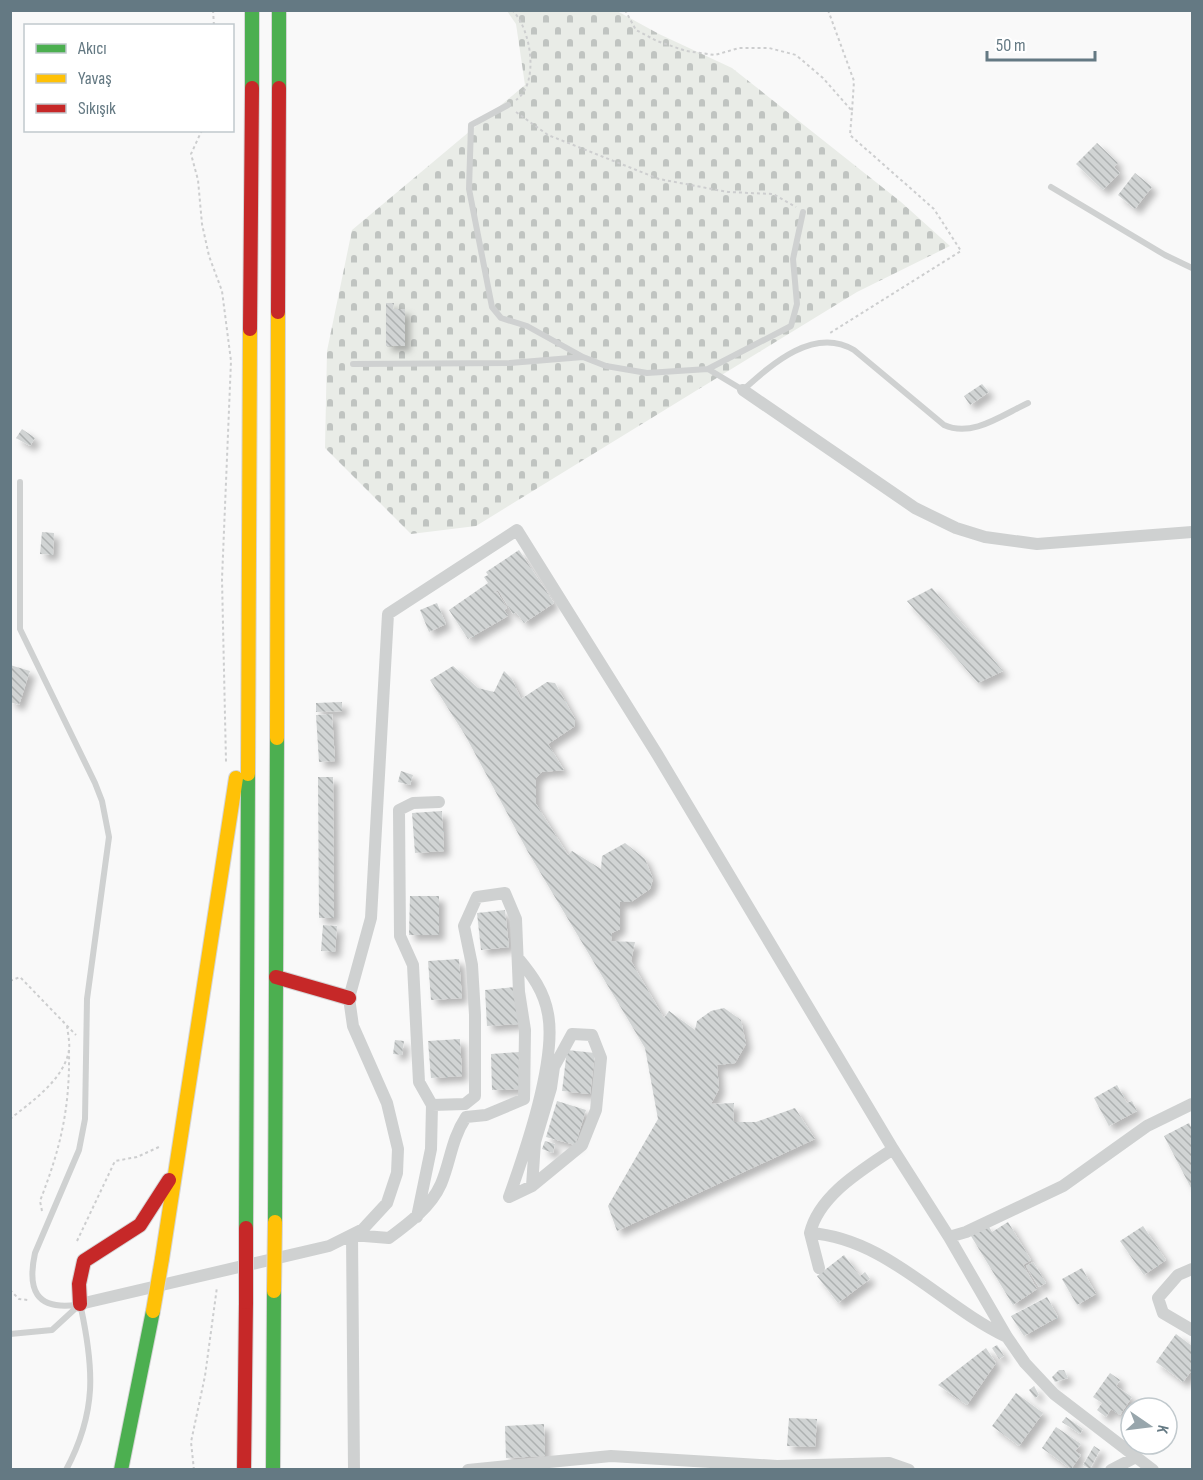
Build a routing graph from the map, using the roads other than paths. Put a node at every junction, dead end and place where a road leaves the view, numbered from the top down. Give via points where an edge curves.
1 (252, 10) edge
2 (279, 10) edge
3 (508, 105) road end
4 (1051, 187) dead end
5 (803, 212) road end
6 (1192, 268) edge
7 (584, 357) junction
8 (353, 364) dead end
9 (708, 369) junction
10 (743, 390) junction
11 (1028, 402) dead end
12 (250, 417) junction
13 (20, 482) dead end
14 (1192, 531) edge
15 (439, 802) dead end
16 (518, 958) junction
17 (276, 977) junction
18 (349, 998) junction
19 (1192, 1104) edge
20 (432, 1106) junction
21 (893, 1149) junction
22 (177, 1166) junction
23 (532, 1185) junction
24 (417, 1217) junction
25 (810, 1233) junction
26 (352, 1234) junction
27 (950, 1237) junction
28 (819, 1268) dead end
29 (1192, 1269) edge
30 (80, 1304) junction
31 (274, 1306) junction
32 (1192, 1329) edge
33 (10, 1334) edge
34 (1007, 1337) junction
35 (1136, 1457) junction
36 (842, 1468) edge
37 (66, 1470) edge
38 (121, 1470) edge
39 (244, 1470) edge
40 (273, 1470) edge
41 (283, 1470) edge
42 (354, 1470) edge
43 (468, 1470) edge
44 (909, 1470) edge
45 (1111, 1470) edge
46 (1153, 1470) edge

1 - 12 highway
2 - 17 highway
3 - 7 lane via 471,125 468,189 492,307 501,318 527,326
4 - 6 lane
5 - 9 lane via 792,259 797,304 791,326
7 - 8 lane via 510,363
7 - 9 lane via 634,373
9 - 10 lane
10 - 11 lane via 774,365 816,342 836,342 854,350 951,428 972,429
10 - 14 street via 915,508 956,528 985,537 1037,544
12 - 22 highway via 236,778
12 - 39 highway, bridge
13 - 30 lane via 20,629 95,783 109,837 87,999 83,1136 32,1267 41,1299 56,1307
15 - 20 street via 412,803 399,810 400,936 413,965 419,1082
16 - 20 street via 516,920 505,893 477,897 464,926 476,1015 475,1096 465,1104
16 - 23 street via 537,980 549,1015 542,1084 529,1140 509,1197
16 - 24 street via 525,1030 524,1099 486,1115 466,1117 454,1136 441,1185
17 - 18 highway
17 - 31 highway, bridge
18 - 21 street via 370,918 388,614 517,530 657,754
18 - 26 street via 354,1026 387,1103 398,1149 398,1173 387,1203 363,1229
19 - 27 street via 1147,1126 1063,1186
20 - 24 street via 431,1149
21 - 25 street via 840,1189 814,1216
21 - 27 street
22 - 30 highway via 155,1207 134,1230 87,1255 80,1267
22 - 38 highway, bridge
23 - 23 street via 582,1145 596,1110 601,1058 592,1035 572,1034 554,1067 535,1142
24 - 26 street via 389,1239
25 - 28 street
25 - 34 street via 860,1245 983,1326
26 - 30 street via 329,1246
26 - 42 street
27 - 34 street
29 - 32 street via 1178,1275 1158,1298 1163,1313
30 - 33 lane via 52,1330
30 - 37 lane via 90,1353 91,1387 84,1430
31 - 40 highway
31 - 41 highway
34 - 35 street via 1053,1394
35 - 45 street
35 - 46 street
36 - 43 street via 611,1456
36 - 44 street via 889,1463

